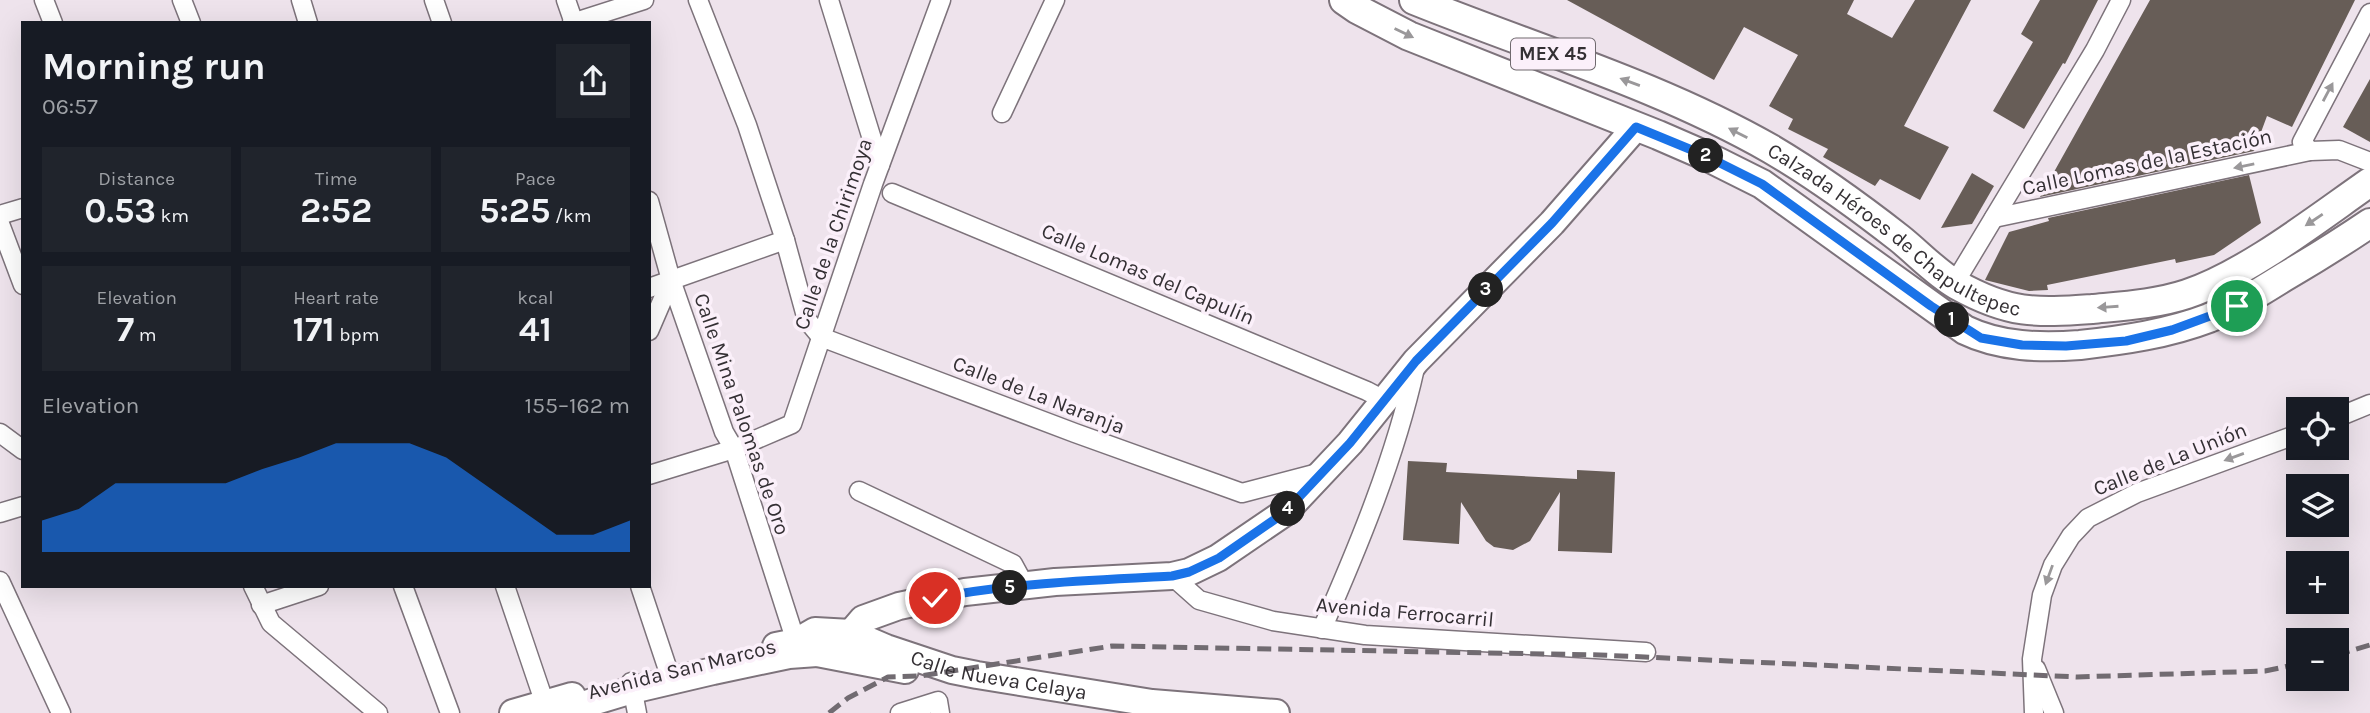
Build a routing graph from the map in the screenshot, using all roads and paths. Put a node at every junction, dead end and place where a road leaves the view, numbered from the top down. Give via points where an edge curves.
1 (44, 0) edge
2 (181, 0) edge
3 (301, 0) edge
4 (434, 0) edge
5 (566, 0) edge
6 (643, 0) edge
7 (698, 0) edge
8 (829, 0) edge
9 (941, 0) edge
10 (1055, 0) edge
11 (1344, 0) edge
12 (1414, 0) edge
13 (2121, 0) edge
14 (2370, 13) edge
15 (52, 21) edge
16 (190, 21) edge
17 (307, 21) edge
18 (442, 21) edge
19 (572, 21) edge
20 (579, 21) edge
21 (1002, 113) dead end
22 (1636, 127) junction
23 (2310, 151) junction
24 (2370, 162) edge
25 (880, 165) junction
26 (2370, 182) edge
27 (892, 193) dead end
28 (651, 208) edge
29 (21, 209) edge
30 (0, 215) edge
31 (1994, 218) junction
32 (2370, 223) edge
33 (0, 224) edge
34 (2370, 236) edge
35 (785, 240) junction
36 (2303, 266) junction
37 (21, 280) edge
38 (671, 281) junction
39 (1954, 284) junction
40 (651, 287) edge
41 (651, 326) edge
42 (821, 337) junction
43 (1416, 361) junction
44 (1384, 400) junction
45 (2370, 404) edge
46 (2349, 413) edge
47 (0, 433) edge
48 (2286, 438) edge
49 (21, 449) edge
50 (734, 449) junction
51 (1326, 471) junction
52 (651, 474) edge
53 (859, 491) dead end
54 (21, 507) edge
55 (0, 513) edge
56 (1172, 576) junction
57 (0, 581) edge
58 (1025, 586) junction
59 (254, 588) edge
60 (313, 588) edge
61 (404, 588) edge
62 (506, 588) edge
63 (641, 588) edge
64 (261, 605) junction
65 (1322, 629) junction
66 (851, 633) junction
67 (806, 647) junction
68 (1646, 652) dead end
69 (2032, 659) junction
70 (668, 670) junction
71 (633, 694) edge
72 (1110, 705) edge
73 (939, 707) edge
74 (551, 709) edge
75 (61, 713) edge
76 (378, 713) edge
77 (450, 713) edge
78 (513, 713) edge
79 (900, 713) edge
80 (1150, 713) edge
81 (1276, 713) edge
82 (2034, 713) edge
83 (2054, 713) edge

1 - 15 street
2 - 16 street
3 - 17 street
4 - 18 street
5 - 19 street
6 - 20 street
7 - 35 street
8 - 25 street
9 - 25 street, Calle de la Chirimoya
10 - 21 street
11 -> 22 main road, Calzada Héroes de Chapultepec / MEX 45 via 1409,36
39 -> 12 main road, Calzada Héroes de Chapultepec / MEX 45 via 1855,205 1771,149 1652,91
13 - 31 street
23 -> 14 street via 2302,142
22 - 36 main road, Calzada Héroes de Chapultepec / MEX 45 via 1762,184 1965,330 2000,342 2066,346 2126,341 2172,330 2237,306
22 - 43 main road via 1552,223
23 - 24 street, Calle Lomas de la Estación via 2339,150
23 -> 31 street, Calle Lomas de la Estación
25 - 42 street, Calle de la Chirimoya
26 -> 39 main road, Calzada Héroes de Chapultepec / MEX 45 via 2248,264 2186,294 2048,313 2011,309
27 - 44 street, Calle Lomas del Capulín
28 - 38 street, Calle Mina Palomas de Oro
29 - 30 street
31 - 39 street
32 - 36 main road, Calzada Héroes de Chapultepec / MEX 45
33 - 37 street
34 - 36 main road
35 - 38 street
35 - 42 street via 807,320
38 - 40 street
38 - 41 street
38 - 50 street, Calle Mina Palomas de Oro
42 - 50 street, Calle de la Chirimoya via 792,424
42 - 51 street, Calle de La Naranja via 1242,493
43 - 44 main road
43 - 65 street via 1406,407 1356,551
44 - 51 main road
45 - 46 street
47 - 49 street
48 -> 69 street, Calle de La Unión via 2137,493 2088,518 2053,565 2042,595
50 - 52 street, Calle de la Chirimoya
50 - 67 street, Calle Mina Palomas de Oro
51 - 56 main road via 1284,513 1219,558
53 - 58 street via 1013,564
54 - 55 street
56 - 58 main road
56 - 65 street, Avenida Ferrocarril via 1199,600
57 - 75 street
58 - 66 main road via 899,606 863,619
59 - 64 street
60 - 64 street
61 - 77 street
62 - 74 street
63 - 70 street
64 - 76 street via 271,623
65 - 68 street, Avenida Ferrocarril
66 - 67 main road, Avenida San Marcos via 815,631
66 - 72 main road, Calle Nueva Celaya via 952,670
67 - 70 main road, Avenida San Marcos
67 - 71 main road, Avenida San Marcos
67 - 72 main road, Calle Nueva Celaya via 901,668 951,686
69 - 82 street, Calle de La Unión
69 - 83 street
70 - 71 main road, Avenida San Marcos
71 - 74 main road, Avenida San Marcos
72 - 80 main road, Calle Nueva Celaya
72 - 81 main road, Calle Nueva Celaya
73 - 79 street
74 - 78 main road, Avenida San Marcos

